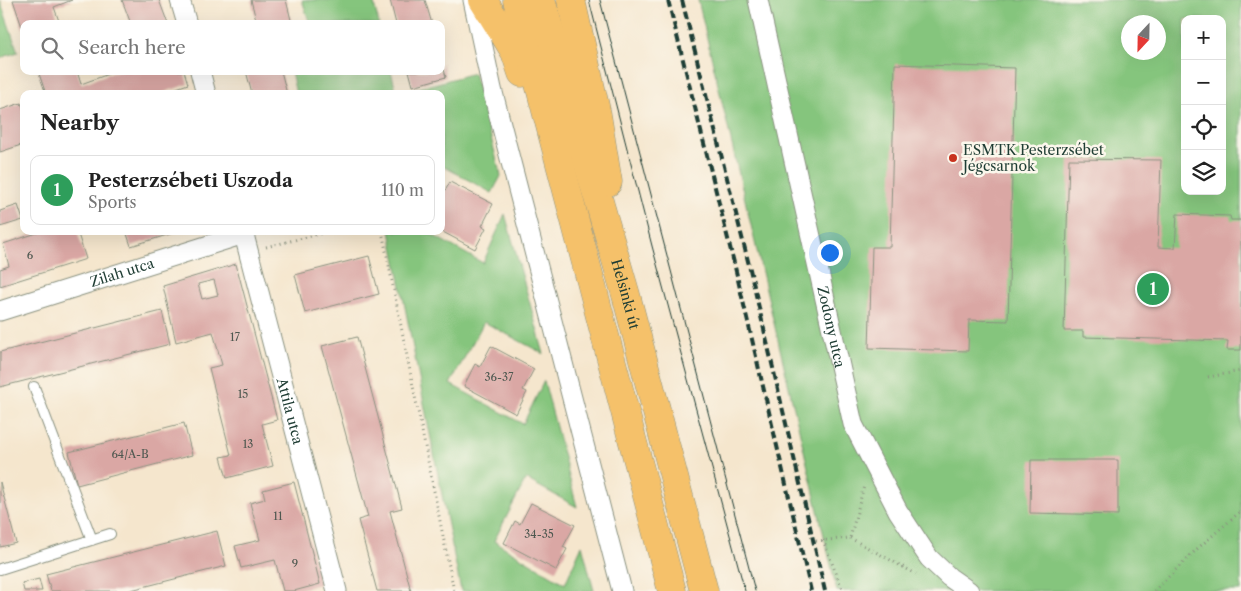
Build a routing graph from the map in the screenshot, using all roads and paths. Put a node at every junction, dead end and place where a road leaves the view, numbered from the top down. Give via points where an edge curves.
1 (180, 0) edge
2 (473, 0) edge
3 (483, 0) edge
4 (518, 0) edge
5 (540, 0) edge
6 (571, 0) edge
7 (758, 0) edge
8 (185, 20) edge
9 (201, 75) edge
10 (205, 90) edge
11 (550, 128) junction
12 (288, 235) edge
13 (383, 235) edge
14 (245, 239) edge
15 (626, 295) junction
16 (0, 310) edge
17 (1241, 371) edge
18 (1208, 377) dead end
19 (34, 387) dead end
20 (880, 477) junction
21 (1241, 511) edge
22 (110, 534) dead end
23 (850, 538) junction
24 (92, 540) junction
25 (823, 540) junction
26 (816, 541) dead end
27 (0, 569) edge
28 (923, 578) dead end
29 (337, 591) edge
30 (454, 591) edge
31 (622, 591) edge
32 (672, 591) edge
33 (704, 591) edge
34 (843, 591) edge
35 (969, 591) edge
36 (1154, 591) edge

1 - 8 street
2 - 31 street via 492,89
3 - 11 main road via 515,52 523,76
4 - 11 main road
5 - 15 main road, Helsinki út
6 - 15 main road via 597,114
7 - 20 street, Zodony utca via 854,424
9 - 10 street
11 - 32 main road
12 - 14 path
13 - 30 path
14 - 16 street, Zilah utca
14 - 29 street, Attila utca
15 - 33 main road, Helsinki út
17 - 18 path
19 - 24 lane
20 - 23 path via 863,487
20 - 35 street, Zodony utca via 929,558
21 - 36 path
22 - 24 lane
23 - 25 path
23 - 28 path
24 - 27 lane
25 - 26 path
25 - 34 path

